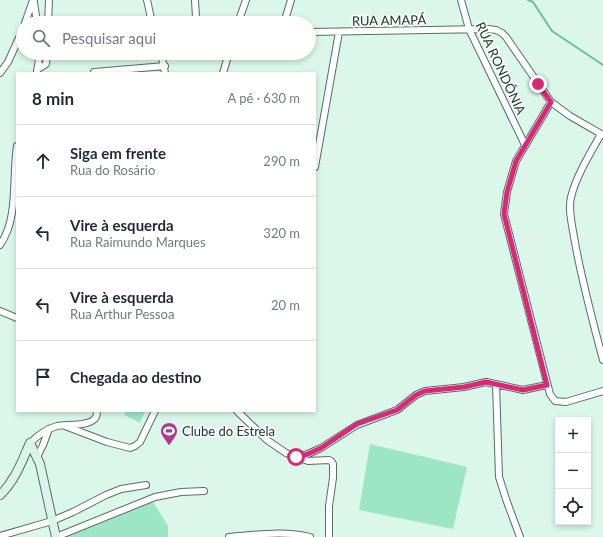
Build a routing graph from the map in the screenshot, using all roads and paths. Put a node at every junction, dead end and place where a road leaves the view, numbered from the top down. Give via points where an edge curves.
1 (33, 0) edge
2 (49, 0) edge
3 (147, 0) edge
4 (195, 0) edge
5 (246, 0) edge
6 (291, 0) edge
7 (461, 0) edge
8 (28, 16) edge
9 (36, 16) edge
10 (48, 16) edge
11 (150, 16) edge
12 (196, 16) edge
13 (240, 16) edge
14 (286, 16) edge
15 (469, 29) junction
16 (316, 32) edge
17 (339, 32) junction
18 (16, 44) edge
19 (39, 60) edge
20 (46, 60) edge
21 (163, 60) edge
22 (227, 60) edge
23 (165, 70) edge
24 (37, 71) edge
25 (94, 72) dead end
26 (223, 72) edge
27 (0, 73) edge
28 (551, 102) junction
29 (602, 134) edge
30 (525, 145) junction
31 (16, 156) edge
32 (316, 161) edge
33 (0, 245) edge
34 (0, 311) edge
35 (16, 318) edge
36 (603, 360) edge
37 (496, 384) junction
38 (547, 385) junction
39 (603, 391) edge
40 (97, 412) edge
41 (155, 412) edge
42 (238, 412) edge
43 (65, 426) junction
44 (49, 429) junction
45 (30, 443) junction
46 (37, 457) junction
47 (296, 457) junction
48 (146, 485) dead end
49 (204, 491) dead end
50 (0, 495) edge
51 (52, 521) junction
52 (0, 536) edge
53 (329, 536) edge
54 (56, 537) edge
55 (229, 537) edge
56 (310, 537) edge
57 (520, 537) edge

1 - 8 street
1 - 9 street
2 - 10 street
3 - 11 street
4 - 12 street
5 - 13 street
6 - 14 street
7 - 15 street, RUA RONDÔNIA
15 - 17 street, RUA AMAPÁ
15 - 28 street, RUA AMAPÁ via 488,29 502,33
15 - 30 street, RUA RONDÔNIA
16 - 17 street, RUA AMAPÁ
17 - 32 street
18 - 27 street
19 - 24 street
20 - 24 street via 46,64
21 - 23 street
22 - 26 street
23 - 25 street
28 - 29 street, RUA AMAPÁ
28 - 30 street
29 - 36 street via 575,184 570,212
30 - 38 street via 511,176 504,214
31 - 33 street via 9,228
34 - 35 street
37 - 38 street via 523,390
37 - 47 street via 486,382 425,391 397,410 357,424 321,448
37 - 57 street via 499,477
38 - 39 street via 552,398 560,402
40 - 43 street via 96,418 90,422
41 - 43 street via 140,442 130,448
42 - 47 street via 267,440
43 - 44 street
44 - 45 street
44 - 46 street
45 - 46 main road
45 - 50 main road via 18,470
46 - 51 main road
47 - 53 street via 308,461 329,460 333,464
48 - 51 street via 106,494
49 - 54 street via 156,497
51 - 52 street
51 - 54 main road
55 - 56 street via 278,533

